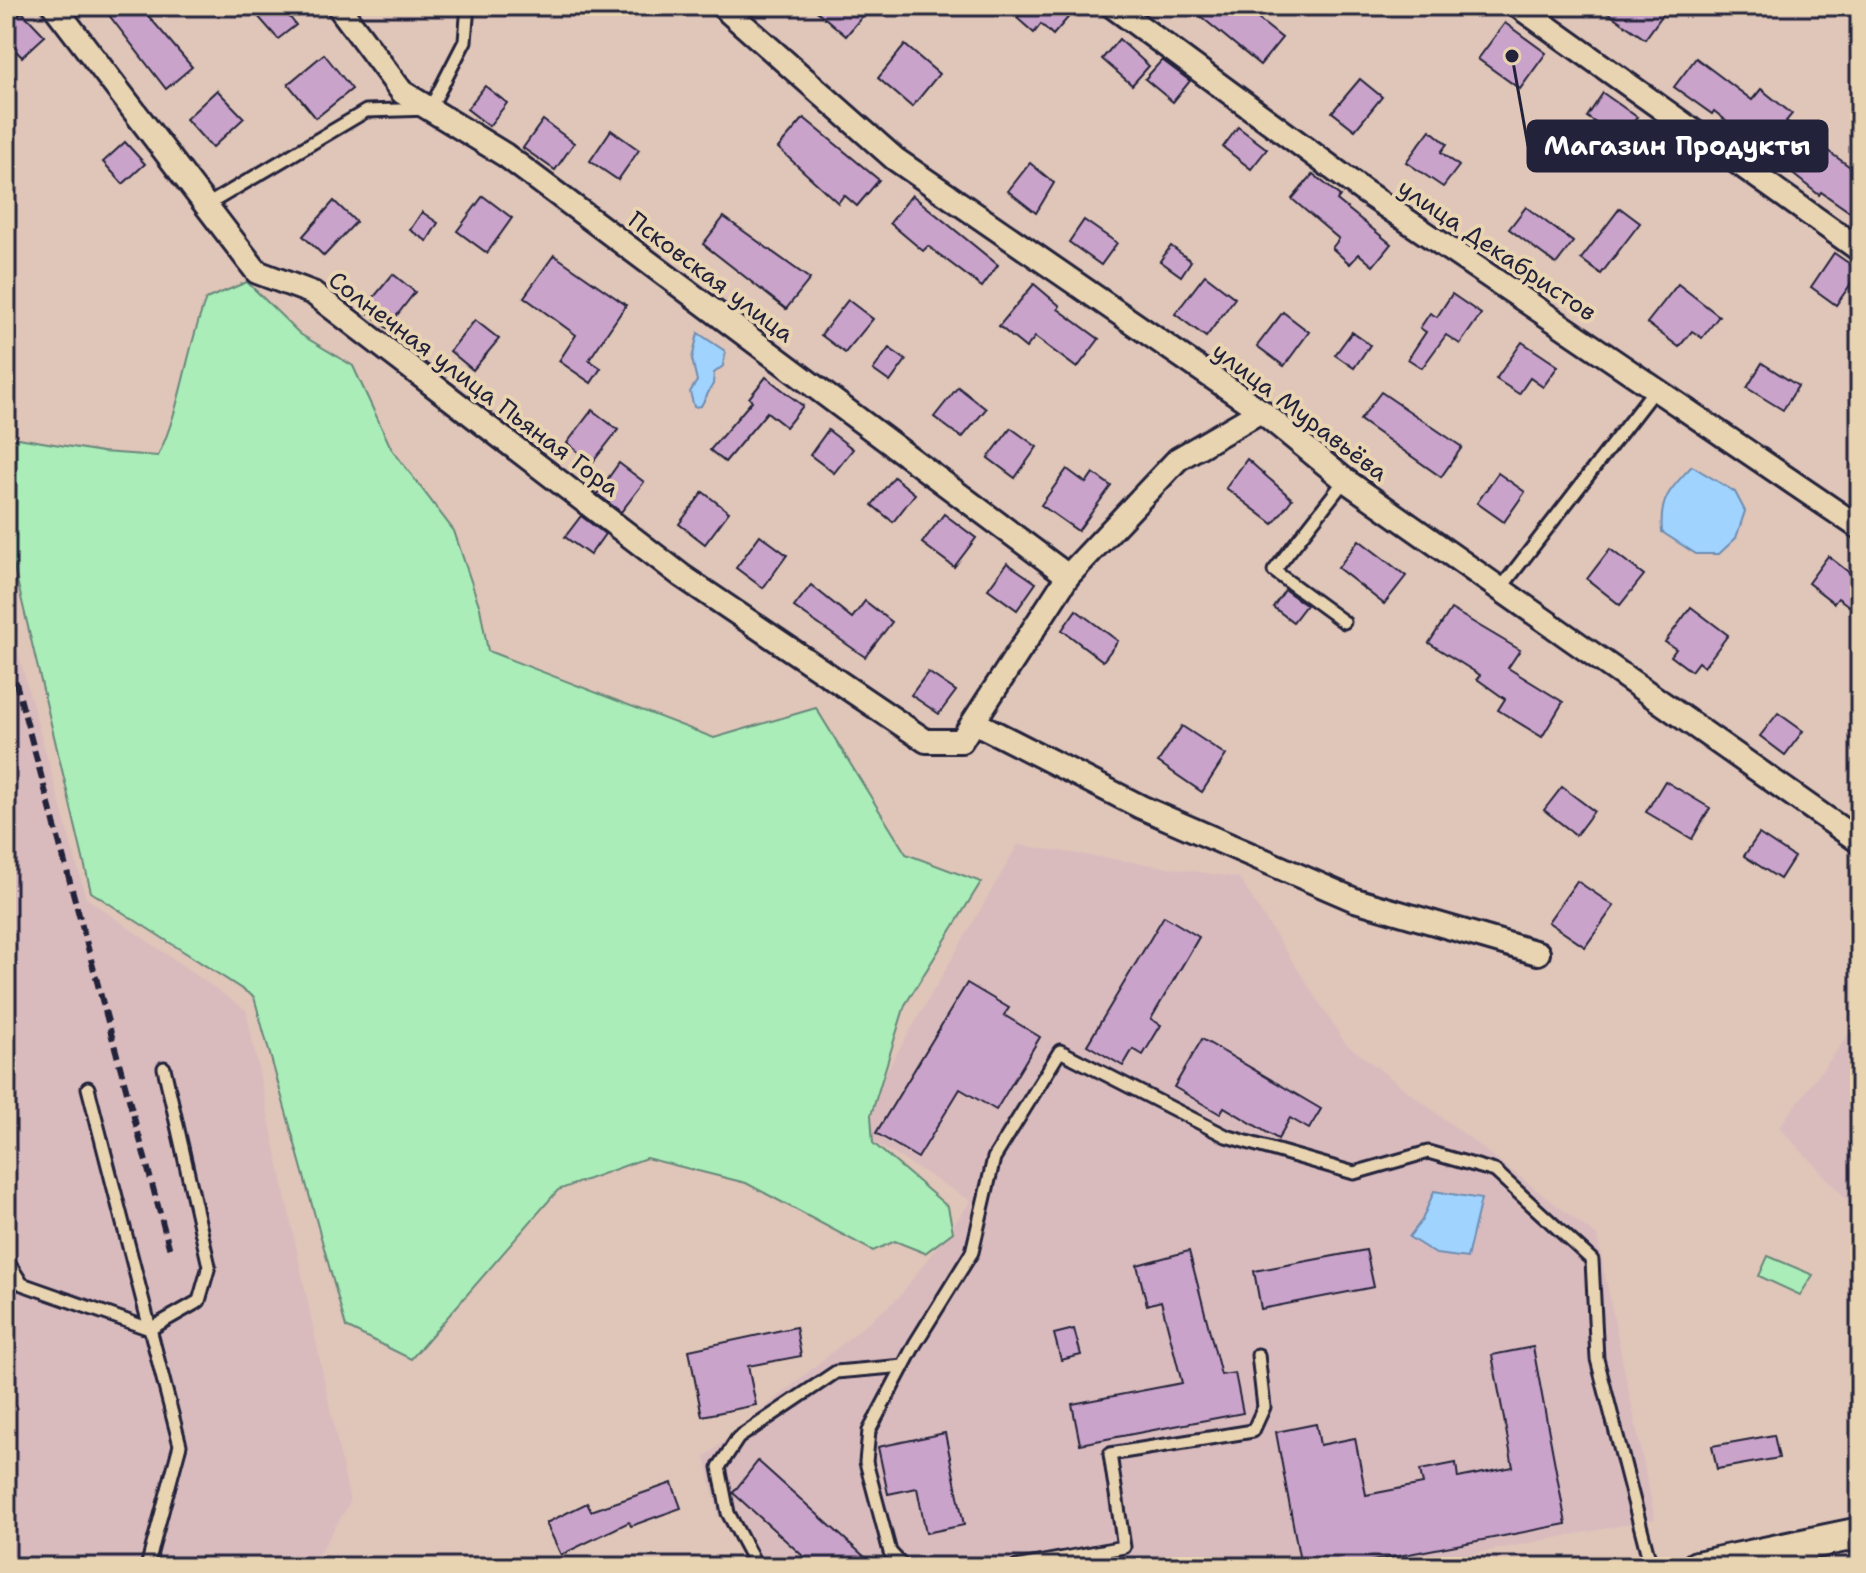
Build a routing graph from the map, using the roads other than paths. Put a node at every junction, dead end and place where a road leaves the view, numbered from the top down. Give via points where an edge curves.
1 (54, 6) edge
2 (338, 6) edge
3 (468, 6) edge
4 (722, 6) edge
5 (1112, 6) edge
6 (1518, 6) edge
7 (430, 109) junction
8 (207, 205) junction
9 (1860, 250) edge
10 (1655, 389) junction
11 (1261, 411) junction
12 (1345, 480) junction
13 (1860, 528) edge
14 (1068, 576) junction
15 (1501, 588) junction
16 (1344, 622) dead end
17 (974, 722) junction
18 (1860, 842) edge
19 (1538, 953) dead end
20 (164, 1068) dead end
21 (88, 1088) dead end
22 (6, 1259) edge
23 (150, 1329) junction
24 (1258, 1355) dead end
25 (904, 1366) junction
26 (1860, 1533) edge
27 (147, 1567) edge
28 (757, 1567) edge
29 (904, 1567) edge
30 (1016, 1567) edge
31 (1651, 1567) edge
32 (1697, 1567) edge

1 - 8 street, Солнечная улица Пьяная Гора
2 - 7 street, Псковская улица via 402,92
3 - 7 lane via 465,41
4 - 11 street, улица Муравьёва via 895,159
5 - 10 street, улица Декабристов via 1362,190
6 - 9 street
7 - 8 lane via 366,111
7 - 14 street, Псковская улица via 505,155
8 - 17 street, Солнечная улица Пьяная Гора via 257,272 313,293 682,576 926,741 961,741
10 - 13 street, улица Декабристов
10 - 15 lane
11 - 12 street, улица Муравьёва
11 - 14 street via 1178,459
12 - 15 street, улица Муравьёва
12 - 16 lane via 1274,571
14 - 17 street
15 - 18 street, улица Муравьёва
17 - 19 street via 1141,807 1355,900
20 - 23 lane via 209,1266 199,1301
21 - 23 lane
22 - 23 lane via 22,1284
23 - 27 lane via 180,1445
24 - 30 lane via 1264,1407 1253,1431 1110,1454 1124,1547
25 - 28 lane via 836,1372 738,1438 719,1467 728,1513
25 - 29 lane via 869,1431 866,1462 890,1552
25 - 31 lane via 972,1252 994,1158 1060,1051 1226,1136 1354,1173 1428,1152 1495,1171 1592,1260 1597,1359
26 - 32 main road

